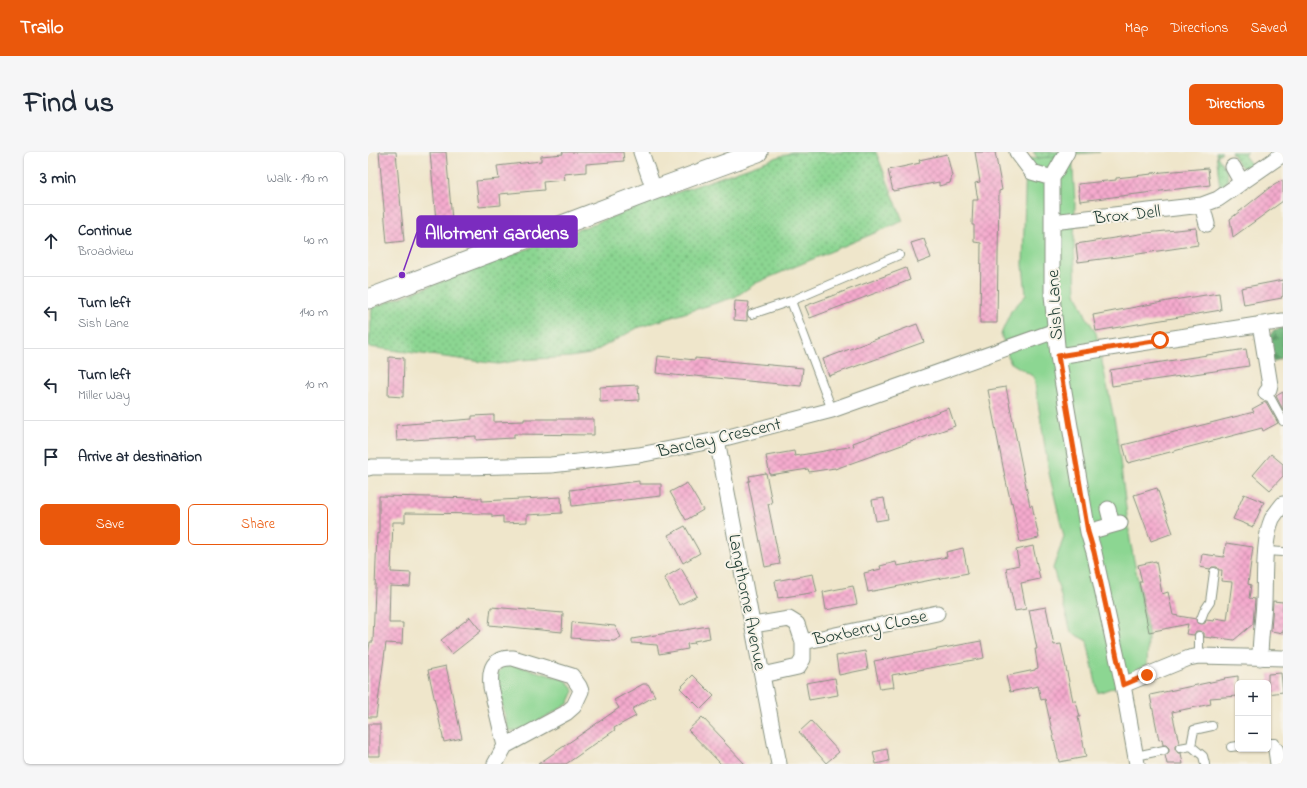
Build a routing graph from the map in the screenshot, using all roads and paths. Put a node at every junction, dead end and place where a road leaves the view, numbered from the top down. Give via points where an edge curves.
1 (641, 152) edge
2 (758, 152) edge
3 (1017, 152) edge
4 (1067, 152) edge
5 (1283, 154) edge
6 (1233, 167) dead end
7 (1052, 178) junction
8 (1242, 183) junction
9 (654, 190) junction
10 (1202, 205) junction
11 (1052, 222) junction
12 (1207, 224) dead end
13 (899, 255) dead end
14 (368, 299) edge
15 (791, 301) junction
16 (752, 314) dead end
17 (1283, 321) edge
18 (1260, 324) junction
19 (1055, 331) junction
20 (1058, 356) junction
21 (1266, 392) joint
22 (832, 410) junction
23 (1283, 421) edge
24 (716, 440) junction
25 (368, 468) edge
26 (1283, 504) edge
27 (1108, 508) dead end
28 (1088, 532) junction
29 (1266, 551) junction
30 (1283, 552) edge
31 (1214, 572) dead end
32 (937, 612) dead end
33 (1201, 619) dead end
34 (752, 625) junction
35 (1199, 636) dead end
36 (803, 642) junction
37 (1199, 656) junction
38 (1260, 658) junction
39 (1283, 658) edge
40 (762, 675) junction
41 (1123, 685) junction
42 (1212, 726) dead end
43 (505, 746) junction
44 (1191, 746) junction
45 (1180, 748) dead end
46 (1164, 750) dead end
47 (1136, 760) edge
48 (495, 764) edge
49 (779, 764) edge
50 (1205, 764) edge

1 - 9 street
2 - 9 street
3 - 7 street via 1032,172
4 - 7 street, Sish Lane
5 - 8 street, Brox Dell
6 - 8 street
7 - 11 street, Sish Lane
8 - 10 street, Brox Dell via 1218,199
9 - 14 street
10 - 11 street, Brox Dell
10 - 12 street
11 - 19 street, Sish Lane via 1052,295
13 - 15 lane
15 - 16 lane
15 - 22 lane
17 - 18 street
18 - 20 street
18 - 21 street via 1270,385
19 - 20 street, Sish Lane
19 - 22 street, Barclay Crescent
20 - 28 street, Sish Lane
21 - 23 lane
22 - 24 street, Barclay Crescent
24 - 25 street, Barclay Crescent via 639,455 551,465
24 - 34 street, Langthorne Avenue
26 - 29 street via 1272,519
27 - 28 street via 1116,524
28 - 41 street, Sish Lane
29 - 30 lane
29 - 38 street
31 - 33 lane via 1210,602
32 - 36 street, Boxberry CLose
34 - 36 street, Boxberry CLose via 788,619 797,624
34 - 40 street, Langthorne Avenue
35 - 37 lane
36 - 40 street, Boxberry CLose via 803,659 798,667
37 - 38 street
37 - 41 street
38 - 39 street
40 - 49 street, Langthorne Avenue
41 - 47 street, Sish Lane
42 - 44 lane via 1194,730
43 - 43 street via 491,687 491,670 495,664 500,660 513,658 572,676 580,691 574,706 566,713
43 - 48 street
44 - 45 lane
44 - 50 lane via 1204,756
46 - 47 lane

